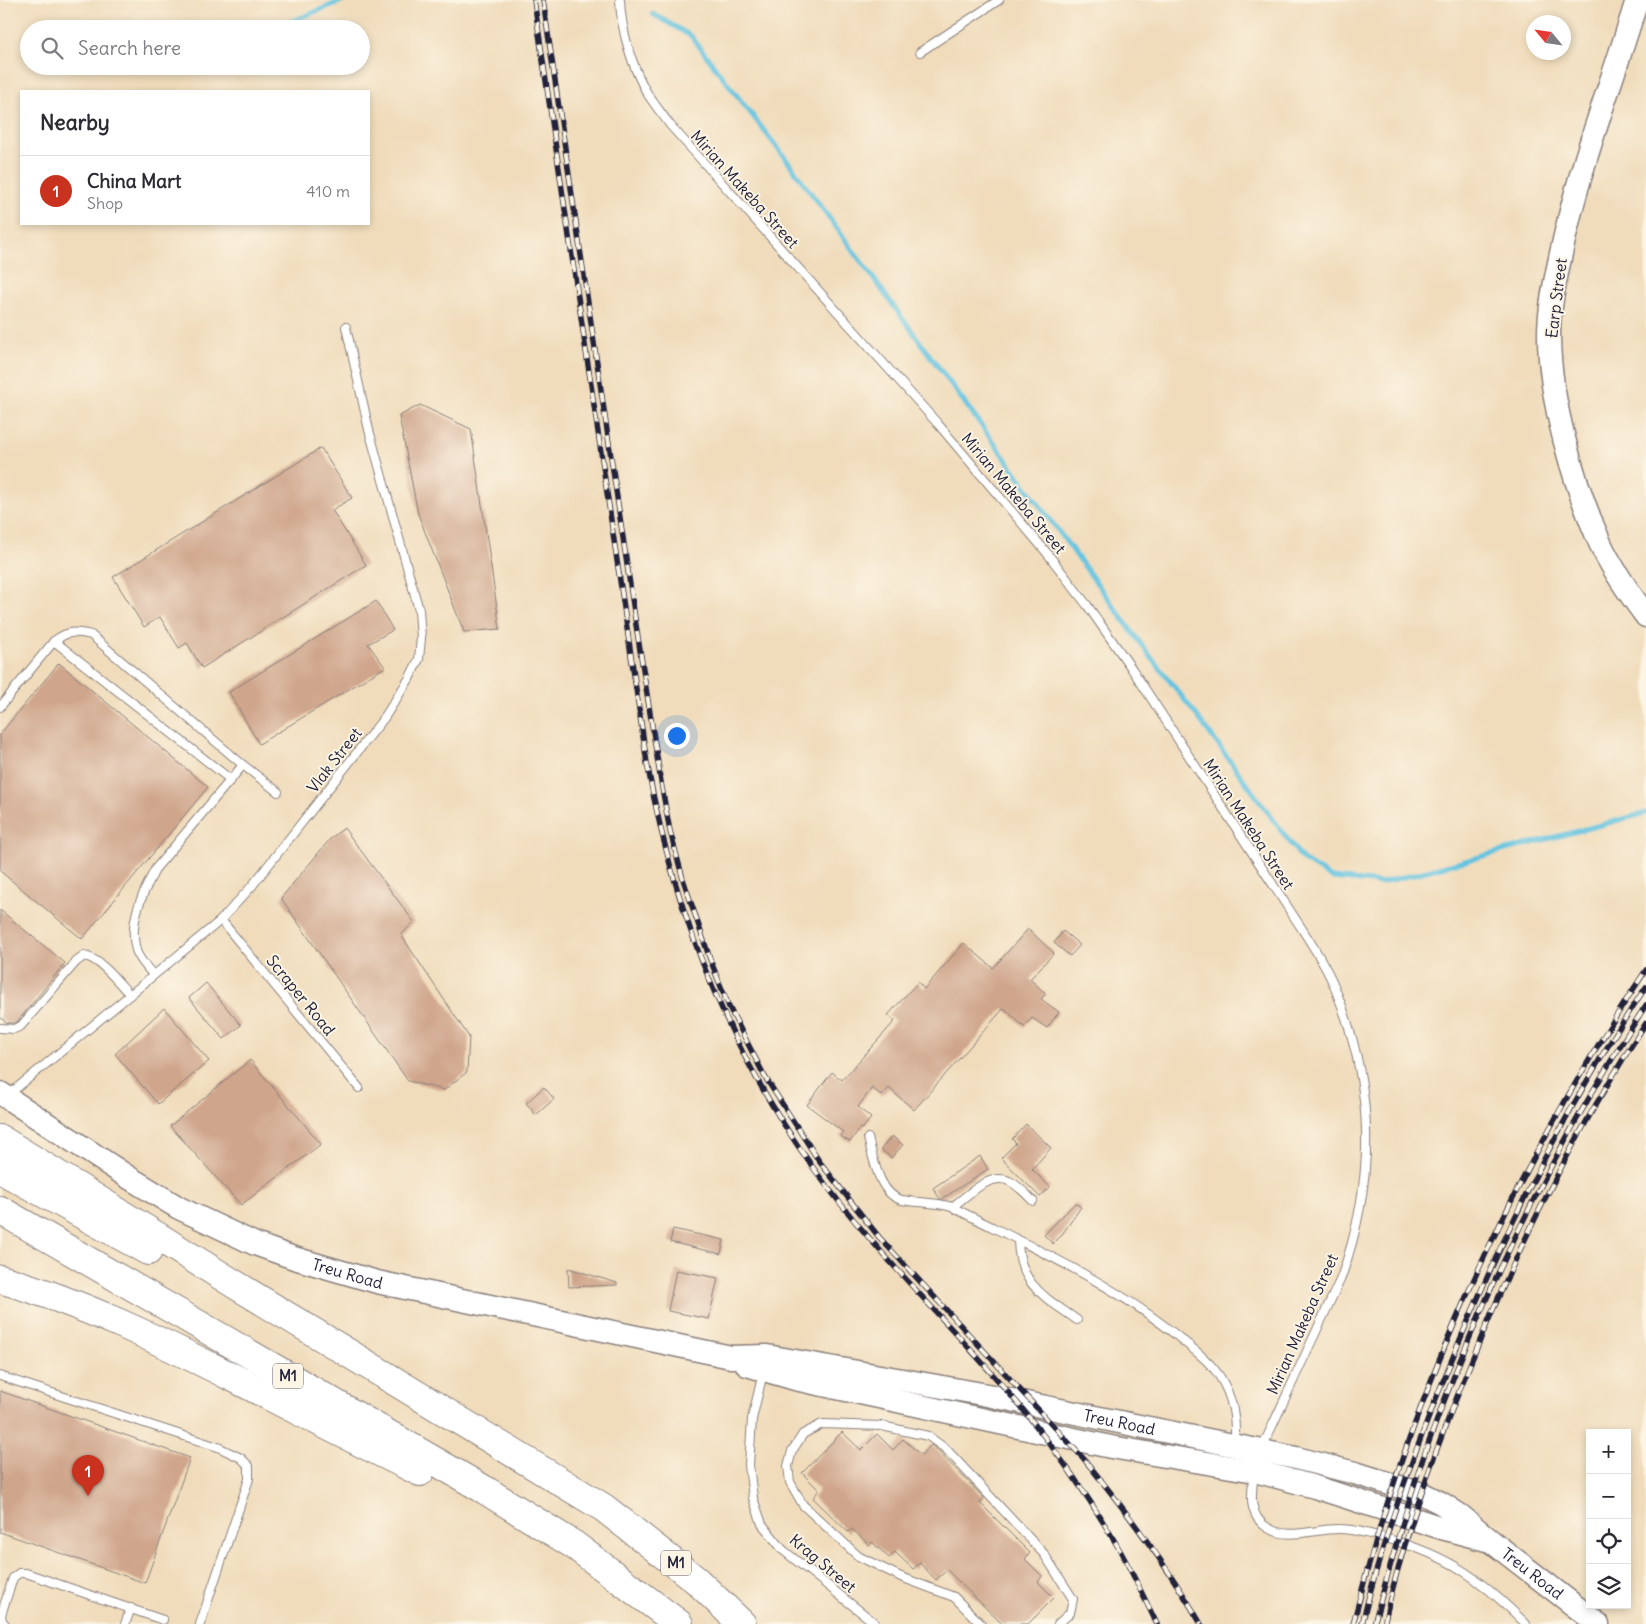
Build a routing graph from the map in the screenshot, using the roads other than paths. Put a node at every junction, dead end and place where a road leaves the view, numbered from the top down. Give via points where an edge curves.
1 (620, 0) edge
2 (999, 0) edge
3 (1637, 0) edge
4 (920, 52) dead end
5 (346, 327) dead end
6 (1646, 616) edge
7 (54, 641) junction
8 (0, 707) edge
9 (243, 765) junction
10 (231, 780) junction
11 (278, 792) dead end
12 (221, 920) junction
13 (153, 976) junction
14 (130, 995) junction
15 (0, 1028) edge
16 (359, 1088) dead end
17 (3, 1095) edge
18 (868, 1138) dead end
19 (0, 1139) edge
20 (0, 1169) edge
21 (1033, 1201) dead end
22 (952, 1207) junction
23 (0, 1210) edge
24 (1018, 1241) junction
25 (0, 1279) edge
26 (236, 1285) junction
27 (1077, 1320) dead end
28 (765, 1363) junction
29 (0, 1376) edge
30 (1234, 1445) junction
31 (1258, 1461) junction
32 (574, 1545) junction
33 (131, 1608) junction
34 (163, 1620) dead end
35 (5, 1624) edge
36 (126, 1624) edge
37 (200, 1624) edge
38 (679, 1624) edge
39 (742, 1624) edge
40 (876, 1624) edge
41 (981, 1624) edge
42 (1058, 1624) edge
43 (1526, 1624) edge
44 (1598, 1624) edge

1 - 31 lane, Mirian Makeba Street via 623,28 633,59 646,91 670,125 938,424 1053,560 1132,669 1302,929 1335,987 1355,1046 1362,1082 1367,1118 1364,1189 1351,1249 1340,1278
2 - 4 lane
3 - 6 street, Earp Street via 1567,224 1554,287 1549,335 1564,436 1580,492 1600,544 1625,588
5 - 12 lane, Vlak Street via 369,430 419,610 419,659 384,718 252,886
7 - 8 lane
7 - 9 lane via 76,631 91,634
7 - 10 lane
9 - 10 lane
9 - 11 lane
10 - 13 lane via 156,868 139,904 133,934 136,951
12 - 13 lane, Vlak Street
12 - 16 lane, Scraper Road
13 - 14 lane, Vlak Street
14 - 15 lane via 111,974 84,956 21,1026
14 - 17 lane, Vlak Street
17 - 28 street, Treu Road via 179,1208 255,1244 294,1258 377,1282 731,1356 745,1364
18 - 22 lane via 880,1178 890,1194 899,1199
19 - 26 highway, M1
20 - 26 highway via 152,1253
21 - 22 lane via 1011,1182 1000,1178 990,1180
22 - 24 lane
23 - 32 highway, M1 via 485,1490
24 - 27 lane via 1021,1264 1030,1282 1040,1294
24 - 30 lane via 1115,1292 1202,1357 1220,1376 1232,1400 1236,1421
25 - 32 highway via 76,1304 162,1342 538,1532
26 - 39 highway, M1 via 604,1508 696,1580
28 - 30 street, Treu Road via 982,1394
28 - 31 street, Treu Road via 795,1379 1111,1447
28 - 40 lane, Krag Street via 752,1419 749,1465 753,1498 762,1524 783,1550
29 - 37 lane via 218,1447 241,1458 249,1466 249,1479
30 - 31 street, Treu Road
31 - 43 lane, Mirian Makeba Street via 1252,1490 1253,1511 1267,1528 1290,1533 1339,1528 1426,1551 1469,1574
31 - 44 street, Treu Road via 1334,1492 1491,1541
32 - 38 highway, M1
33 - 34 lane
33 - 35 lane via 19,1573 13,1578 1,1615
33 - 36 lane
41 - 42 lane via 954,1597 858,1556 803,1504 790,1482 788,1466 792,1451 803,1434 822,1424 882,1426 928,1436 946,1449 1044,1554 1073,1600 1070,1613

